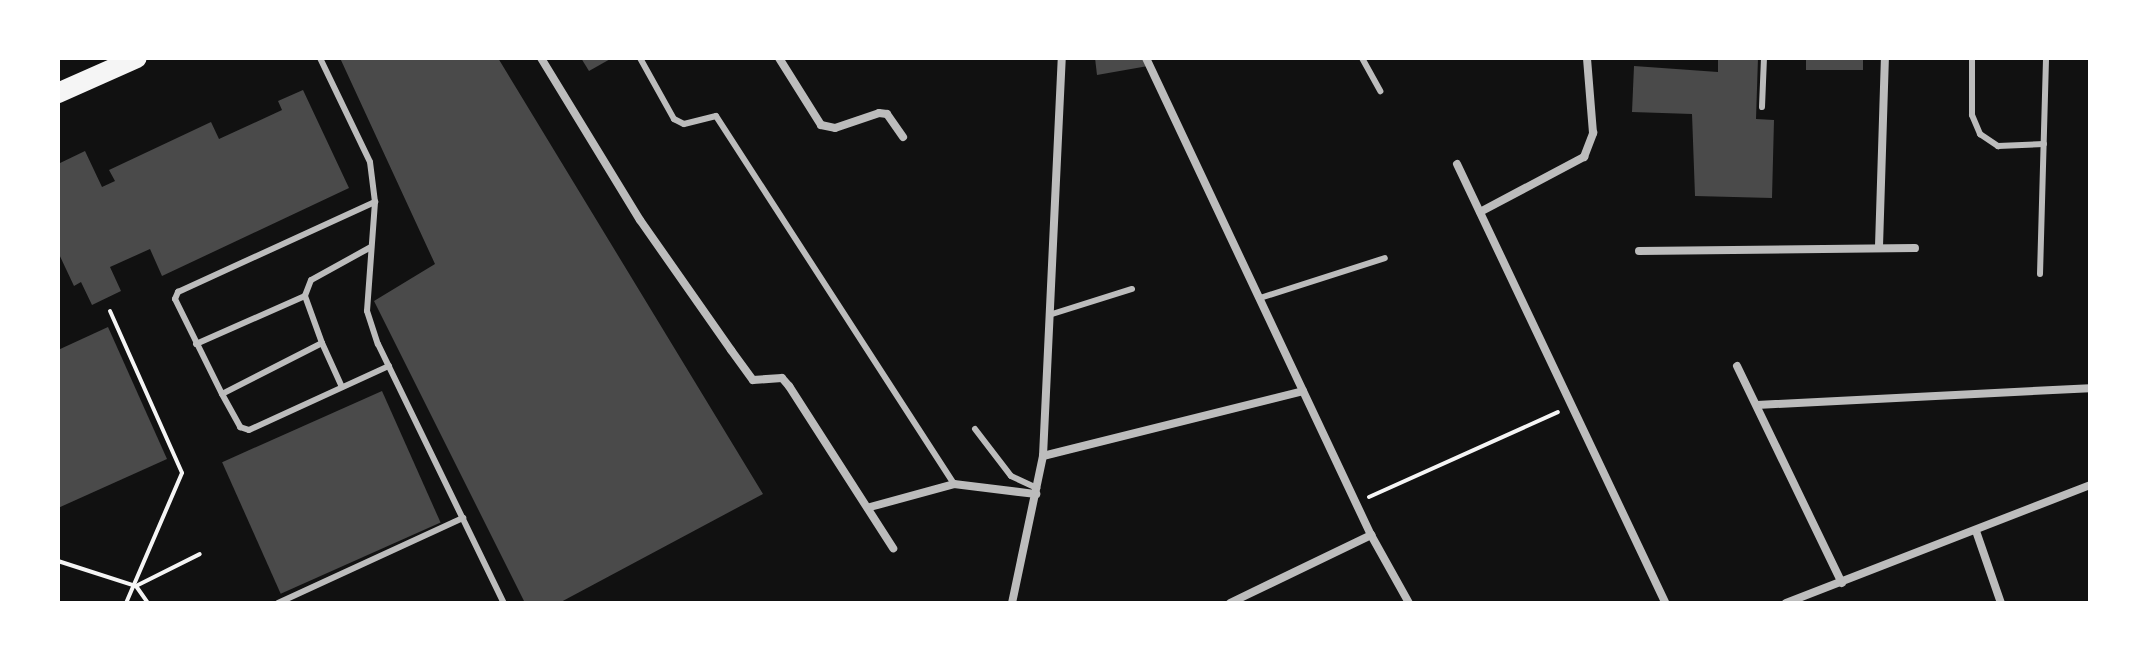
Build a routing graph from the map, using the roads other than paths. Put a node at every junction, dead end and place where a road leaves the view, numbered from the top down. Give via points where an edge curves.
1 (137, 58) edge
2 (320, 58) edge
3 (541, 58) edge
4 (640, 58) edge
5 (779, 58) edge
6 (1062, 58) edge
7 (1146, 58) edge
8 (1362, 58) edge
9 (1587, 58) edge
10 (1764, 58) edge
11 (1885, 58) edge
12 (1972, 58) edge
13 (2046, 58) edge
14 (1380, 91) dead end
15 (58, 93) edge
16 (1762, 107) dead end
17 (903, 137) dead end
18 (2044, 144) junction
19 (1457, 164) dead end
20 (375, 202) junction
21 (1480, 212) junction
22 (1879, 246) junction
23 (371, 247) junction
24 (1915, 248) dead end
25 (1639, 251) dead end
26 (1385, 258) dead end
27 (2040, 274) dead end
28 (1132, 289) dead end
29 (305, 296) junction
30 (1260, 298) junction
31 (1049, 315) junction
32 (322, 343) junction
33 (196, 344) junction
34 (389, 366) junction
35 (1737, 366) dead end
36 (342, 387) junction
37 (2090, 388) edge
38 (1303, 391) junction
39 (222, 394) junction
40 (1757, 405) junction
41 (975, 429) dead end
42 (1043, 456) junction
43 (954, 484) junction
44 (2090, 485) edge
45 (1037, 491) junction
46 (870, 507) junction
47 (463, 518) junction
48 (1976, 531) junction
49 (1371, 535) junction
50 (893, 548) dead end
51 (1842, 583) junction
52 (278, 603) edge
53 (504, 603) edge
54 (1012, 603) edge
55 (1230, 603) edge
56 (1409, 603) edge
57 (1665, 603) edge
58 (1786, 603) edge
59 (2001, 603) edge

1 - 15 main road
2 - 20 lane via 370,162
3 - 46 street via 640,220 753,380 782,378
4 - 43 lane via 674,119 684,124 716,116
5 - 17 street via 821,125 835,128 887,114
6 - 31 street
7 - 30 street
8 - 14 lane
9 - 21 street via 1593,133 1584,157
10 - 16 lane
11 - 22 street
12 - 18 lane via 1972,115 1980,134 1998,146
13 - 18 lane
18 - 27 lane
19 - 21 street
20 - 23 lane
20 - 33 lane via 178,292 175,299
21 - 57 street
22 - 24 street
22 - 25 street
23 - 29 lane via 327,267 311,280
23 - 34 lane via 367,311
26 - 30 lane
28 - 31 lane
29 - 32 lane
29 - 33 lane
30 - 38 street
31 - 42 street
32 - 36 lane
32 - 39 lane
33 - 39 lane
34 - 36 lane
34 - 47 lane
35 - 40 street
36 - 39 lane via 249,430 240,427
37 - 40 street
38 - 42 street
38 - 49 street
40 - 51 street
41 - 45 lane via 1011,476
42 - 45 street
43 - 45 street
43 - 46 street
44 - 48 street
45 - 54 street
46 - 50 street
47 - 52 lane
47 - 53 lane
48 - 51 street
48 - 59 street
49 - 55 street
49 - 56 street
51 - 58 street

